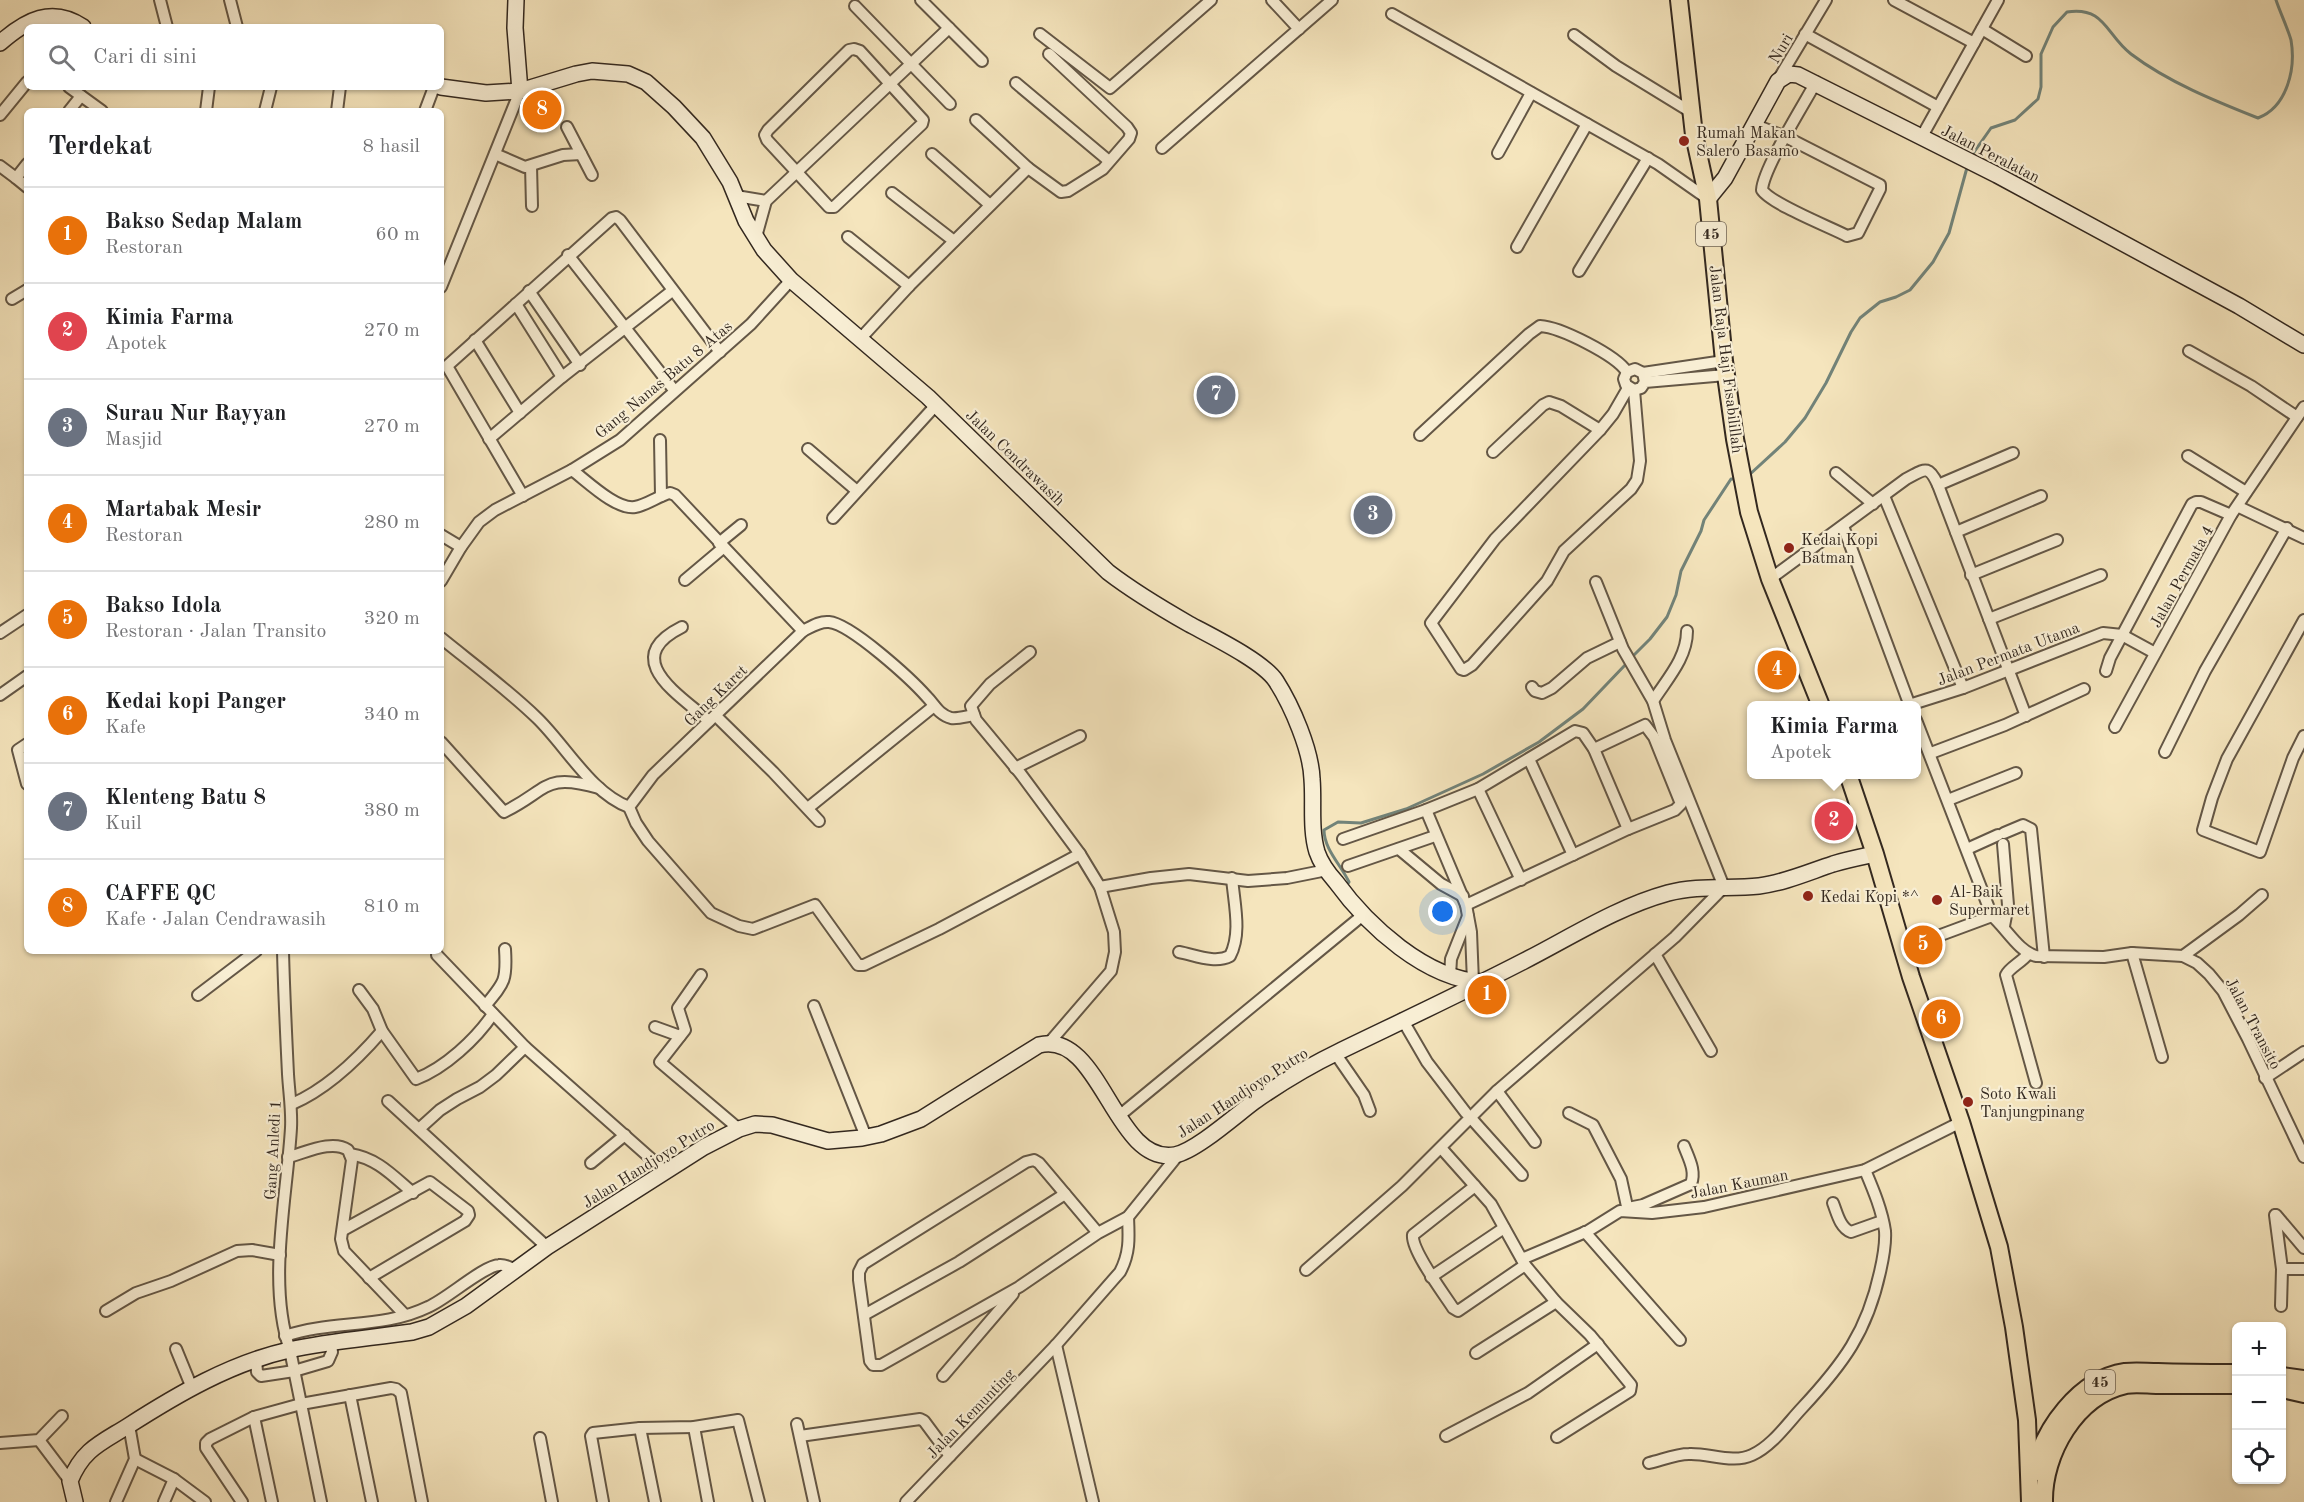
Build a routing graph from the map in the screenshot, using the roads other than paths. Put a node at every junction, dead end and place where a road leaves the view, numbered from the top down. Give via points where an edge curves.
1 (160, 0) edge
2 (230, 0) edge
3 (516, 0) edge
4 (921, 0) edge
5 (1211, 0) edge
6 (1272, 0) edge
7 (1332, 0) edge
8 (1679, 0) edge
9 (1826, 0) edge
10 (1894, 0) edge
11 (1998, 0) edge
12 (855, 6) dead end
13 (1392, 14) dead end
14 (27, 24) edge
15 (73, 24) edge
16 (166, 24) edge
17 (236, 24) edge
18 (24, 26) edge
19 (949, 28) junction
20 (1299, 29) junction
21 (1982, 29) junction
22 (1040, 34) dead end
23 (1805, 34) junction
24 (1574, 35) dead end
25 (0, 43) edge
26 (1974, 43) junction
27 (1049, 54) dead end
28 (2026, 56) dead end
29 (982, 61) dead end
30 (910, 63) junction
31 (1778, 81) junction
32 (1816, 82) junction
33 (889, 83) junction
34 (1016, 83) dead end
35 (24, 86) edge
36 (444, 87) edge
37 (73, 90) edge
38 (209, 90) edge
39 (270, 90) edge
40 (340, 90) edge
41 (433, 90) edge
42 (520, 91) junction
43 (1531, 93) junction
44 (81, 96) junction
45 (950, 104) dead end
46 (1938, 107) junction
47 (71, 108) edge
48 (98, 108) edge
49 (206, 108) edge
50 (267, 108) edge
51 (337, 108) edge
52 (427, 108) edge
53 (1691, 112) junction
54 (0, 115) edge
55 (976, 120) dead end
56 (1587, 124) junction
57 (1755, 125) junction
58 (567, 127) dead end
59 (1786, 137) junction
60 (1921, 138) junction
61 (1162, 148) dead end
62 (1498, 153) dead end
63 (495, 154) junction
64 (581, 154) junction
65 (932, 154) dead end
66 (1648, 158) junction
67 (1109, 161) junction
68 (0, 166) edge
69 (531, 166) junction
70 (24, 168) edge
71 (1028, 168) junction
72 (798, 172) junction
73 (592, 175) dead end
74 (16, 178) junction
75 (24, 185) edge
76 (892, 193) dead end
77 (736, 196) junction
78 (1708, 199) junction
79 (766, 201) junction
80 (990, 204) junction
81 (532, 206) dead end
82 (756, 237) junction
83 (848, 237) dead end
84 (954, 241) junction
85 (1517, 247) dead end
86 (568, 255) junction
87 (1579, 271) dead end
88 (444, 280) edge
89 (791, 280) junction
90 (909, 286) junction
91 (529, 291) junction
92 (672, 291) junction
93 (24, 292) edge
94 (12, 299) dead end
95 (516, 303) junction
96 (625, 329) junction
97 (861, 338) junction
98 (475, 340) junction
99 (2304, 345) edge
100 (2189, 351) dead end
101 (720, 352) junction
102 (580, 365) junction
103 (1725, 368) junction
104 (1627, 372) junction
105 (562, 377) junction
106 (1644, 377) junction
107 (1631, 389) junction
108 (674, 390) junction
109 (936, 405) junction
110 (2304, 407) edge
111 (520, 412) junction
112 (2297, 417) junction
113 (1600, 430) junction
114 (1420, 435) dead end
115 (489, 439) junction
116 (660, 440) dead end
117 (808, 449) dead end
118 (1493, 452) dead end
119 (2013, 453) dead end
120 (2188, 456) dead end
121 (572, 470) junction
122 (1836, 473) dead end
123 (1938, 485) junction
124 (857, 491) junction
125 (2246, 492) junction
126 (523, 496) junction
127 (661, 496) junction
128 (1884, 496) junction
129 (2041, 496) dead end
130 (1874, 504) junction
131 (2235, 511) junction
132 (832, 518) dead end
133 (741, 525) dead end
134 (1843, 526) junction
135 (2287, 528) junction
136 (1956, 532) junction
137 (444, 537) edge
138 (2304, 538) edge
139 (2057, 540) dead end
140 (721, 545) junction
141 (461, 547) junction
142 (1971, 575) junction
143 (2101, 575) dead end
144 (444, 576) edge
145 (1770, 579) junction
146 (685, 580) dead end
147 (1596, 582) dead end
148 (24, 617) edge
149 (1989, 619) junction
150 (2304, 620) edge
151 (682, 627) dead end
152 (803, 631) junction
153 (1687, 631) dead end
154 (0, 633) edge
155 (2122, 635) junction
156 (444, 640) edge
157 (1620, 642) junction
158 (1030, 652) dead end
159 (2155, 653) junction
160 (2010, 670) junction
161 (2106, 671) dead end
162 (24, 677) edge
163 (1532, 687) dead end
164 (1963, 688) junction
165 (2084, 689) dead end
166 (0, 695) edge
167 (1653, 701) junction
168 (1819, 701) edge
169 (1908, 701) edge
170 (1921, 701) edge
171 (934, 706) junction
172 (972, 711) junction
173 (2026, 716) junction
174 (712, 718) junction
175 (2115, 727) dead end
176 (1921, 729) edge
177 (1080, 736) dead end
178 (2304, 736) edge
179 (444, 745) edge
180 (24, 746) edge
181 (1594, 749) junction
182 (2165, 752) dead end
183 (1931, 753) junction
184 (1530, 759) junction
185 (1016, 768) junction
186 (24, 773) edge
187 (2016, 773) dead end
188 (1850, 779) edge
189 (599, 788) junction
190 (1478, 789) junction
191 (1948, 800) junction
192 (629, 807) junction
193 (808, 808) junction
194 (1425, 810) junction
195 (819, 821) dead end
196 (1628, 829) junction
197 (1435, 836) junction
198 (2002, 837) junction
199 (1343, 839) dead end
200 (1399, 849) junction
201 (1967, 849) junction
202 (1080, 854) junction
203 (1875, 854) junction
204 (1573, 855) junction
205 (1348, 866) dead end
206 (1327, 870) junction
207 (1232, 878) junction
208 (1521, 880) junction
209 (1100, 887) junction
210 (1724, 887) junction
211 (2262, 895) dead end
212 (1466, 906) junction
213 (1363, 915) junction
214 (1992, 916) junction
215 (2004, 926) junction
216 (505, 949) dead end
217 (1903, 949) junction
218 (1179, 952) dead end
219 (2132, 953) junction
220 (252, 954) edge
221 (283, 954) edge
222 (1655, 954) junction
223 (2028, 954) junction
224 (437, 955) dead end
225 (2183, 956) junction
226 (2044, 957) junction
227 (700, 975) dead end
228 (1450, 976) junction
229 (1478, 982) junction
230 (359, 990) dead end
231 (198, 995) dead end
232 (814, 1006) dead end
233 (489, 1010) junction
234 (1402, 1019) junction
235 (655, 1027) dead end
236 (382, 1031) junction
237 (680, 1036) junction
238 (1049, 1043) junction
239 (525, 1047) junction
240 (1710, 1051) dead end
241 (2304, 1052) edge
242 (1335, 1053) junction
243 (2162, 1057) dead end
244 (2265, 1078) junction
245 (2036, 1083) dead end
246 (1497, 1092) junction
247 (388, 1101) dead end
248 (292, 1104) junction
249 (1370, 1111) dead end
250 (1569, 1113) dead end
251 (1468, 1115) junction
252 (1119, 1116) junction
253 (1960, 1122) junction
254 (419, 1129) junction
255 (739, 1129) junction
256 (625, 1135) junction
257 (866, 1137) junction
258 (1535, 1142) dead end
259 (1684, 1146) dead end
260 (1442, 1149) junction
261 (350, 1154) junction
262 (1178, 1155) junction
263 (2304, 1156) edge
264 (288, 1157) junction
265 (591, 1163) dead end
266 (1865, 1170) junction
267 (666, 1172) junction
268 (1522, 1175) dead end
269 (1475, 1186) junction
270 (412, 1194) junction
271 (1065, 1194) junction
272 (1833, 1203) dead end
273 (1628, 1209) junction
274 (1128, 1216) junction
275 (1882, 1221) junction
276 (1504, 1228) junction
277 (343, 1230) junction
278 (1585, 1232) junction
279 (1098, 1233) junction
280 (547, 1246) junction
281 (2304, 1248) edge
282 (280, 1255) junction
283 (1523, 1262) junction
284 (2282, 1269) junction
285 (2304, 1269) edge
286 (516, 1270) junction
287 (1306, 1270) dead end
288 (1431, 1277) junction
289 (369, 1278) junction
290 (1018, 1287) junction
291 (1556, 1302) junction
292 (2281, 1306) dead end
293 (106, 1311) dead end
294 (405, 1315) junction
295 (864, 1315) junction
296 (1680, 1340) dead end
297 (287, 1343) junction
298 (331, 1344) junction
299 (1598, 1344) junction
300 (1056, 1345) junction
301 (177, 1349) dead end
302 (1476, 1353) dead end
303 (256, 1359) junction
304 (294, 1371) junction
305 (2232, 1373) edge
306 (943, 1376) dead end
307 (2286, 1377) edge
308 (2304, 1379) edge
309 (2232, 1385) edge
310 (192, 1388) junction
311 (2286, 1390) edge
312 (2304, 1394) edge
313 (350, 1395) junction
314 (300, 1404) junction
315 (62, 1416) dead end
316 (254, 1416) junction
317 (2027, 1420) junction
318 (2056, 1422) junction
319 (797, 1424) dead end
320 (129, 1425) junction
321 (694, 1427) junction
322 (640, 1428) junction
323 (801, 1436) junction
324 (1446, 1436) dead end
325 (1557, 1437) dead end
326 (540, 1438) dead end
327 (39, 1440) junction
328 (0, 1443) edge
329 (950, 1456) junction
330 (135, 1459) junction
331 (1649, 1463) dead end
332 (174, 1479) junction
333 (69, 1480) junction
334 (2034, 1500) edge
335 (75, 1502) edge
336 (116, 1502) edge
337 (164, 1502) edge
338 (205, 1502) edge
339 (242, 1502) edge
340 (272, 1502) edge
341 (321, 1502) edge
342 (372, 1502) edge
343 (422, 1502) edge
344 (552, 1502) edge
345 (603, 1502) edge
346 (655, 1502) edge
347 (708, 1502) edge
348 (759, 1502) edge
349 (814, 1502) edge
350 (906, 1502) edge
351 (1093, 1502) edge

1 - 16 street
2 - 17 street
3 - 42 street
4 - 19 street
5 - 22 street via 1110,88
6 - 20 street
7 - 20 street
8 - 53 main road, Jalan Raja Haji Fisabilillah / 45
9 - 23 street, Nuri
10 - 26 street
11 - 21 street
12 - 30 street
13 - 43 street
14 - 15 street via 44,16 56,16
18 - 25 street
19 - 29 street
19 - 30 street
20 - 61 street
21 - 26 street
21 - 28 street
23 - 31 street, Nuri
23 - 46 street
24 - 53 street
26 - 46 street
27 - 67 street via 1131,133
30 - 33 street
30 - 45 street
31 - 32 street, Jalan Peralatan via 1789,74
31 - 57 street
32 - 59 street
32 - 60 street, Jalan Peralatan
33 - 72 street
33 - 72 street via 860,51 849,50 765,135
33 - 72 street via 920,115 922,124 834,207 824,204
34 - 67 street
35 - 54 street
36 - 42 street, Jalan Cendrawasih via 486,93
37 - 44 street
38 - 49 street
39 - 50 street
40 - 51 street
41 - 52 street
42 - 63 street
42 - 77 street, Jalan Cendrawasih via 587,72 618,72 639,78 703,138
43 - 56 street
43 - 62 street
44 - 47 street
44 - 48 street
46 - 60 street
53 - 78 main road, Jalan Raja Haji Fisabilillah / 45
55 - 71 street
56 - 66 street
56 - 85 street
57 - 59 street
57 - 78 street via 1725,178
58 - 64 street
59 - 59 street via 1765,176 1763,193 1854,236 1880,185
60 - 99 street, Jalan Peralatan via 1997,175
63 - 69 street
63 - 88 street
64 - 69 street via 557,156
64 - 73 street
65 - 80 street
66 - 78 street
66 - 87 street
67 - 71 street via 1074,189 1061,192
68 - 74 street
69 - 81 street
70 - 74 street
71 - 80 street
72 - 79 street
74 - 75 street
76 - 84 street
77 - 79 street
77 - 82 street, Jalan Cendrawasih
78 - 103 main road, Jalan Raja Haji Fisabilillah / 45
79 - 82 street
80 - 84 street
82 - 89 street, Jalan Cendrawasih
83 - 90 street
84 - 90 street
86 - 91 street
86 - 92 street via 616,217
86 - 96 street
89 - 97 street, Jalan Cendrawasih
89 - 101 street, Gang Nanas Batu 8 Atas
90 - 97 street
91 - 95 street
91 - 102 street
92 - 96 street
92 - 101 street
93 - 94 street
95 - 98 street
95 - 105 street
96 - 102 street
96 - 108 street
97 - 109 street, Jalan Cendrawasih
98 - 111 street
98 - 115 street via 447,367
100 - 112 street
101 - 108 street, Gang Nanas Batu 8 Atas
102 - 105 street
103 - 106 street
103 - 145 main road, Jalan Raja Haji Fisabilillah / 45 via 1749,512
104 - 106 street via 1635,369
104 - 107 street via 1624,382
104 - 114 street via 1602,352 1540,326
105 - 111 street
106 - 107 street via 1641,388
107 - 113 street
107 - 113 street via 1640,470 1631,489 1564,551 1547,581 1472,665 1461,669 1431,623 1489,546
108 - 121 street, Gang Nanas Batu 8 Atas via 620,440
109 - 124 street
109 - 206 street, Jalan Cendrawasih via 1108,572 1136,593 1244,655 1275,679 1306,749 1312,776 1316,850
110 - 112 street
111 - 115 street
112 - 125 street
113 - 118 street via 1549,402
115 - 126 street
116 - 127 street
117 - 124 street
119 - 123 street
120 - 125 street
121 - 126 street, Gang Nanas Batu 8 Atas
121 - 127 street via 618,504 635,507
122 - 130 street
123 - 128 street via 1932,472 1922,470
123 - 136 street
124 - 132 street
125 - 131 street
126 - 141 street, Gang Nanas Batu 8 Atas via 479,522
127 - 140 street via 675,495
128 - 130 street
128 - 164 street
129 - 136 street
130 - 134 street
131 - 135 street
131 - 155 street, Jalan Permata 4 via 2201,502 2192,504
131 - 159 street, Jalan Permata 4
133 - 140 street
134 - 145 street
134 - 169 street
135 - 138 street
135 - 182 street via 2205,671
136 - 142 street
137 - 141 street
139 - 142 street
140 - 146 street
140 - 152 street
141 - 144 street, Gang Nanas Batu 8 Atas
142 - 149 street
143 - 149 street
145 - 168 main road, Jalan Raja Haji Fisabilillah / 45
147 - 157 street
148 - 154 street
149 - 160 street
150 - 178 street via 2227,759 2203,830 2260,852
151 - 174 street via 661,641 654,662 656,672 669,688
152 - 171 street, Gang Karet via 829,622 857,636
152 - 174 street, Gang Karet
153 - 167 street via 1682,657
155 - 159 street
155 - 160 street, Jalan Permata Utama via 2103,633
155 - 161 street, Jalan Permata 4
156 - 189 street via 547,728
157 - 163 street via 1587,658 1542,693
157 - 167 street
158 - 172 street via 990,684
159 - 175 street, Jalan Permata 4
160 - 164 street, Jalan Permata Utama
160 - 173 street
162 - 166 street
164 - 170 street, Jalan Permata Utama
165 - 173 street
167 - 210 street
171 - 172 street, Gang Karet via 949,717
171 - 193 street
172 - 185 street
173 - 183 street
174 - 192 street, Gang Karet via 653,775
174 - 193 street
176 - 183 street
177 - 185 street
179 - 189 street via 504,812 554,782
180 - 186 street via 18,750
181 - 184 street via 1583,733 1575,731
181 - 196 street
181 - 196 street via 1645,725 1681,801 1679,807
183 - 191 street
184 - 190 street
184 - 204 street
185 - 202 street
187 - 191 street
188 - 203 main road
189 - 192 street via 615,802
190 - 194 street
190 - 208 street
191 - 201 street
192 - 202 street via 648,841 711,913 747,928 815,905 858,965 949,924
193 - 195 street
194 - 197 street
194 - 199 street
196 - 204 street
197 - 200 street
197 - 212 street
198 - 201 street
198 - 215 street via 2007,905
198 - 226 street via 2024,825 2031,829
200 - 205 street
200 - 212 street
201 - 214 street
202 - 209 street
203 - 210 street, Jalan Handjoyo Putro via 1779,882
203 - 217 main road
204 - 208 street
206 - 207 street via 1287,878
206 - 213 street, Jalan Cendrawasih
207 - 209 street via 1189,874
207 - 218 street via 1236,921 1230,956 1211,959
208 - 212 street
209 - 238 street via 1114,932 1111,971
210 - 222 street
210 - 229 street, Jalan Handjoyo Putro via 1668,893 1624,909
211 - 225 street
212 - 228 street
212 - 229 street
213 - 228 street, Jalan Cendrawasih via 1404,950
213 - 252 street
214 - 215 street
214 - 217 street
215 - 223 street
216 - 233 street via 506,976
217 - 253 main road
219 - 225 street
219 - 226 street
219 - 243 street
220 - 231 street
221 - 248 street, Gang Anledi 1
222 - 240 street
222 - 246 street
223 - 226 street
223 - 245 street via 2006,975
224 - 233 street
225 - 244 street, Jalan Transito via 2201,967 2223,991
227 - 237 street via 678,1008 686,1028
228 - 229 street, Jalan Cendrawasih
229 - 234 street, Jalan Handjoyo Putro
230 - 236 street via 374,1009
232 - 257 street
233 - 236 street via 466,1046 416,1079
233 - 239 street
234 - 242 street, Jalan Handjoyo Putro
234 - 251 street via 1426,1062
235 - 237 street
236 - 248 street via 321,1089
237 - 255 street via 661,1063
238 - 252 street, Jalan Handjoyo Putro via 1081,1058
238 - 257 street, Jalan Handjoyo Putro via 1039,1045 921,1119
239 - 254 street via 496,1075 440,1110
239 - 256 street
241 - 244 street
242 - 249 street via 1364,1095
242 - 262 street, Jalan Handjoyo Putro via 1257,1100
244 - 263 street, Jalan Transito
246 - 251 street
246 - 258 street
247 - 254 street
248 - 264 street, Gang Anledi 1
250 - 273 street via 1593,1125 1621,1179
251 - 260 street
251 - 268 street
252 - 262 street, Jalan Handjoyo Putro via 1143,1146 1168,1156
253 - 266 street, Jalan Kauman
253 - 317 main road via 1999,1247
254 - 280 street
255 - 257 street, Jalan Handjoyo Putro via 754,1124 772,1125 828,1141
255 - 267 street, Jalan Handjoyo Putro
256 - 265 street
256 - 267 street
259 - 273 street via 1694,1176 1690,1184
260 - 269 street
260 - 287 street
261 - 264 street via 336,1146
261 - 270 street via 369,1158 383,1167
261 - 277 street
262 - 274 street
264 - 282 street, Gang Anledi 1
266 - 273 street, Jalan Kauman via 1704,1207 1652,1214
266 - 275 street
267 - 280 street, Jalan Handjoyo Putro
269 - 276 street
269 - 288 street via 1413,1236
270 - 277 street
270 - 289 street via 430,1182 469,1215
271 - 279 street
271 - 295 street via 959,1262
271 - 295 street via 1039,1163 1026,1162 863,1264 859,1280
272 - 275 street via 1847,1231
273 - 278 street, Jalan Kauman
274 - 279 street
274 - 300 street, Jalan Kemunting via 1130,1244 1120,1272
275 - 331 street via 1884,1254 1863,1328 1833,1375 1779,1432 1754,1455 1745,1458 1688,1454
276 - 283 street
276 - 288 street
277 - 289 street via 344,1251
278 - 283 street, Jalan Kauman
278 - 296 street
279 - 290 street
280 - 286 street, Jalan Handjoyo Putro
281 - 284 street via 2275,1215
282 - 293 street via 252,1250 222,1251 171,1281 136,1293
282 - 297 street, Gang Anledi 1
283 - 288 street, Jalan Kauman via 1458,1311
283 - 291 street
284 - 285 street
284 - 292 street
286 - 294 street via 504,1265 488,1268 441,1301
286 - 298 street, Jalan Handjoyo Putro via 466,1306 429,1326
289 - 294 street
290 - 295 street via 877,1366 870,1361
290 - 306 street
291 - 299 street
291 - 302 street
294 - 297 street via 363,1324 306,1328
297 - 298 street, Jalan Handjoyo Putro
297 - 303 street, Jalan Handjoyo Putro
297 - 304 street, Gang Anledi 1
298 - 304 street via 328,1361
299 - 324 street via 1528,1393
299 - 325 street via 1632,1387
300 - 329 street, Jalan Kemunting
300 - 351 street
301 - 310 street
303 - 304 street via 261,1376
303 - 310 street, Jalan Handjoyo Putro
304 - 314 street, Gang Anledi 1
305 - 318 main road, 45 via 2124,1372 2084,1391
307 - 308 main road
309 - 334 main road, 45 via 2127,1385 2108,1391 2078,1414 2056,1447
310 - 320 street, Jalan Handjoyo Putro
311 - 312 main road
313 - 314 street
313 - 342 street
313 - 343 street via 391,1388 400,1393
314 - 316 street
314 - 341 street, Gang Anledi 1
315 - 327 street
316 - 339 street via 206,1443
316 - 340 street
317 - 318 main road via 2038,1431 2048,1430
317 - 334 main road
318 - 334 main road, 45 via 2036,1462
319 - 323 street
320 - 330 street
320 - 333 street, Jalan Handjoyo Putro via 80,1460
321 - 322 street
321 - 347 street
321 - 348 street via 739,1420
322 - 345 street via 591,1435
322 - 346 street
323 - 329 street via 920,1419
323 - 349 street
326 - 344 street
327 - 328 street
327 - 333 street
329 - 350 street, Jalan Kemunting
330 - 332 street
330 - 336 street
332 - 337 street
332 - 338 street
333 - 335 street

